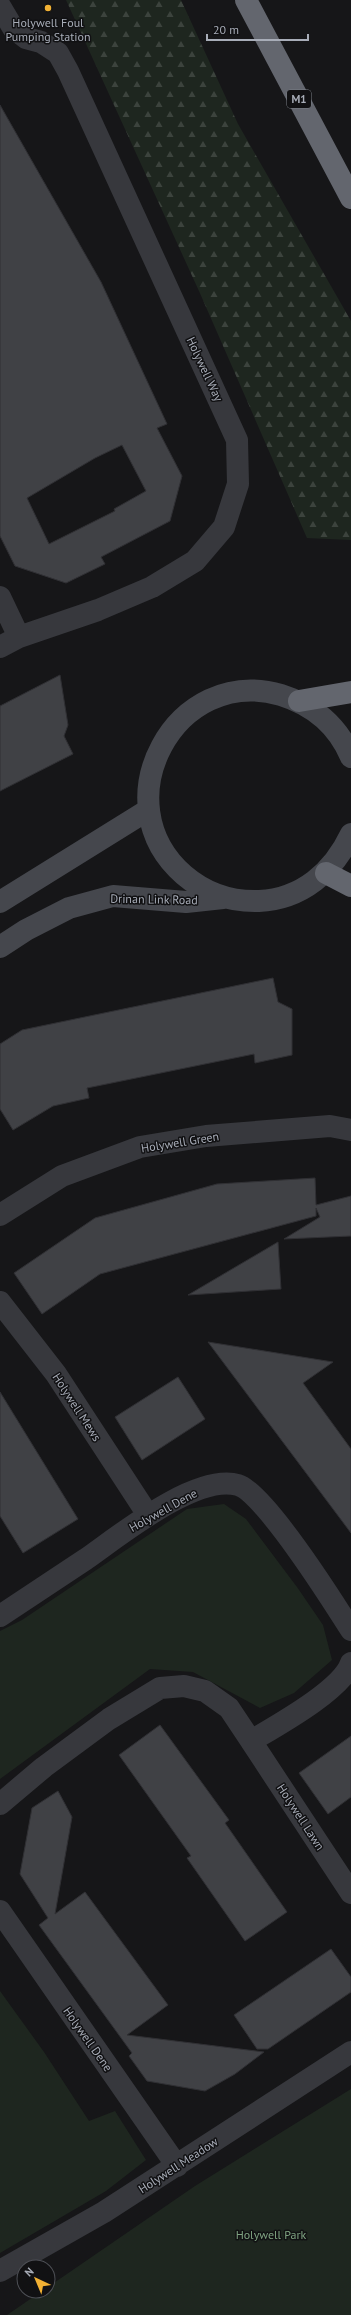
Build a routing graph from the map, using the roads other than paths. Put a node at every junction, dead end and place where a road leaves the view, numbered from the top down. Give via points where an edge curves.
1 (246, 0) edge
2 (0, 6) edge
3 (351, 198) edge
4 (0, 597) edge
5 (9, 642) edge
6 (351, 692) edge
7 (299, 701) junction
8 (351, 757) edge
9 (148, 810) junction
10 (351, 834) edge
11 (326, 873) junction
12 (351, 886) edge
13 (225, 898) junction
14 (0, 902) edge
15 (0, 947) edge
16 (351, 1130) edge
17 (0, 1214) edge
18 (0, 1302) edge
19 (148, 1515) junction
20 (0, 1616) edge
21 (351, 1630) edge
22 (351, 1663) edge
23 (251, 1741) junction
24 (0, 1804) edge
25 (351, 1893) edge
26 (0, 1911) edge
27 (351, 2052) edge
28 (177, 2166) junction
29 (0, 2271) edge

1 - 3 highway, M1
2 - 5 street, Holywell Way via 13,28 26,38 41,42 58,53 237,440 238,484 224,527 195,561 145,590
4 - 5 street
6 - 7 highway
7 - 8 main road via 320,715 338,733
7 - 9 main road via 268,692 236,692 205,702 179,721 160,746 149,777
9 - 13 main road via 156,839 173,865 196,886
9 - 14 main road
10 - 11 main road via 342,853
11 - 12 highway
11 - 13 main road via 309,886 289,896 268,901 246,902
13 - 15 main road, Drinan Link Road via 186,902 113,896 69,908 26,930
16 - 17 street, Holywell Green via 330,1126 206,1136 140,1147 62,1176
18 - 19 street, Holywell Mews via 56,1374
19 - 20 street, Holywell Dene
19 - 21 street, Holywell Dene via 213,1484 239,1485 263,1504
22 - 23 street via 331,1688 306,1708
23 - 24 street via 229,1708 205,1691 184,1686 160,1688 109,1719 44,1767
23 - 25 street, Holywell Lawn
26 - 28 street, Holywell Dene
27 - 28 street, Holywell Meadow
28 - 29 street, Holywell Meadow via 104,2212

